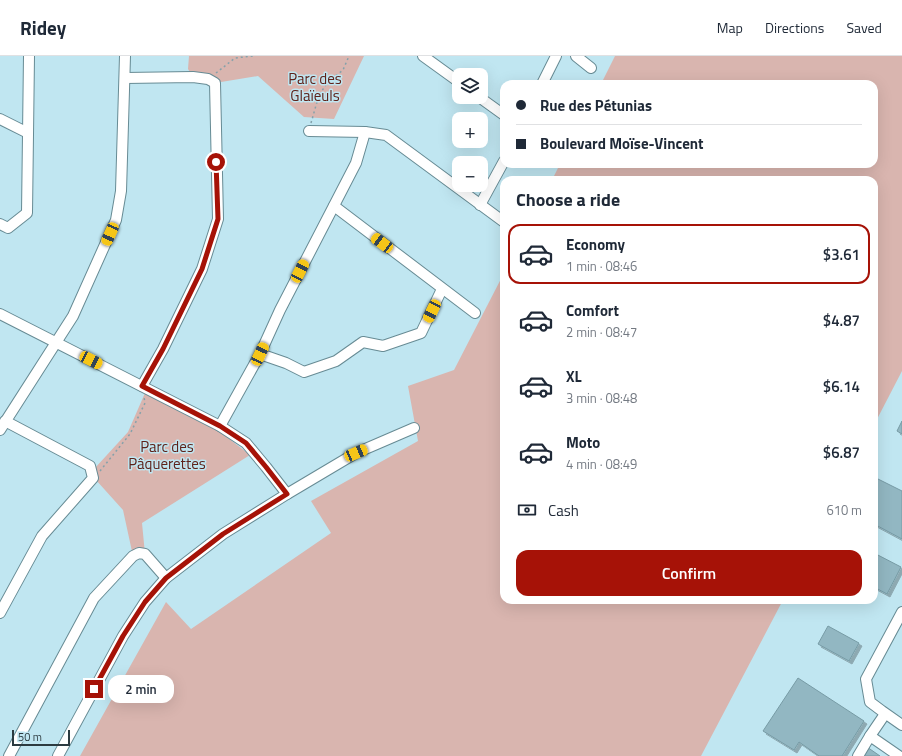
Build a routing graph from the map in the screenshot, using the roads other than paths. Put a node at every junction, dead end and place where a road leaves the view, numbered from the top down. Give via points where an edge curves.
1 (30, 56) edge
2 (125, 56) edge
3 (423, 56) edge
4 (556, 56) edge
5 (576, 56) edge
6 (591, 68) dead end
7 (452, 77) edge
8 (124, 78) junction
9 (544, 80) edge
10 (488, 103) edge
11 (500, 112) edge
12 (0, 119) edge
13 (309, 131) road end
14 (365, 132) junction
15 (28, 133) junction
16 (500, 168) edge
17 (480, 205) junction
18 (334, 206) junction
19 (500, 219) edge
20 (0, 224) edge
21 (442, 289) junction
22 (475, 313) dead end
23 (0, 314) edge
24 (56, 343) junction
25 (260, 354) junction
26 (142, 386) junction
27 (2, 425) edge
28 (220, 426) junction
29 (414, 428) dead end
30 (287, 494) junction
31 (166, 578) junction
32 (902, 612) edge
33 (0, 613) edge
34 (885, 714) junction
35 (902, 725) edge
36 (870, 736) junction
37 (9, 756) edge
38 (58, 756) edge
39 (858, 756) edge
40 (899, 756) edge

1 - 15 street
2 - 8 street
3 - 7 street
4 - 9 street
5 - 6 street
8 - 24 street via 121,191 116,220 73,316
8 - 26 street via 193,77 208,79 215,83 218,219 202,269
10 - 11 street
12 - 15 street
13 - 14 street
14 - 17 street via 386,135
14 - 18 street via 356,163
15 - 20 street via 27,213 8,228
16 - 17 street
17 - 19 street
18 - 21 street
18 - 25 street
21 - 22 street
21 - 25 street via 421,333 383,346 363,342 336,362 304,372
23 - 24 street
24 - 26 street
24 - 27 street
25 - 28 street
26 - 28 street
27 - 33 street via 90,466 93,478 42,536
28 - 30 street via 246,443
29 - 30 street via 356,453
30 - 31 street via 223,534
31 - 37 street via 146,554 139,553 133,556 94,598
31 - 38 street via 145,602 123,636
32 - 34 street via 866,679 870,702
34 - 35 street
34 - 36 street
36 - 39 street
36 - 40 street

